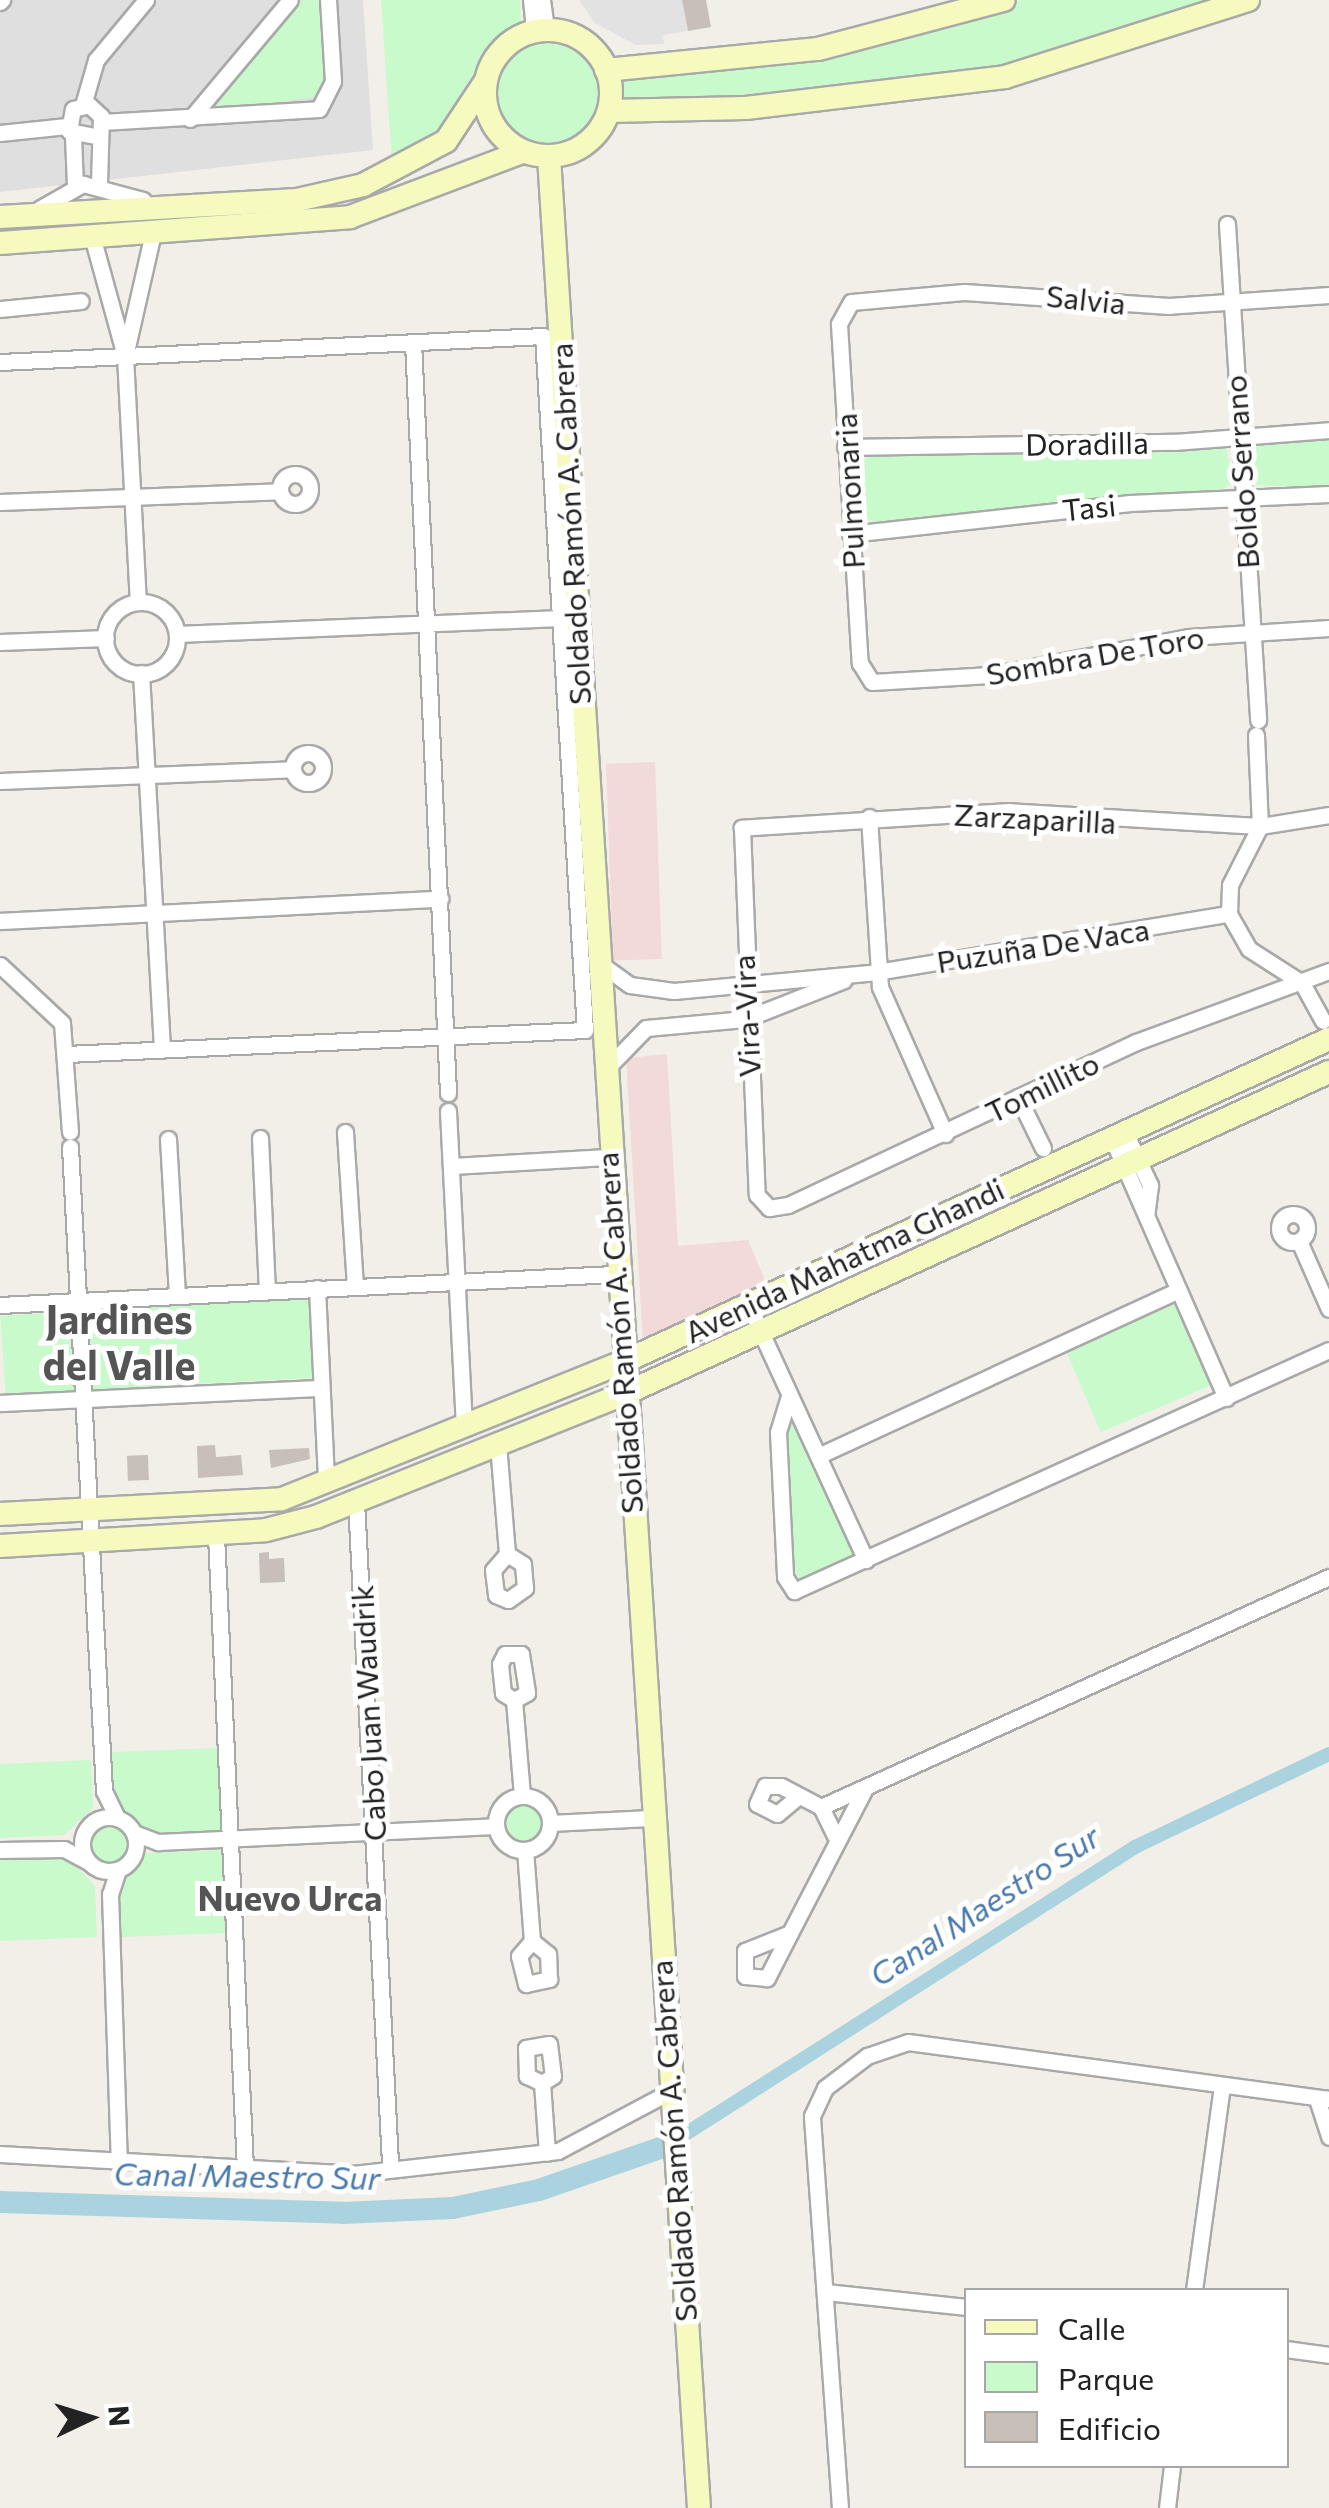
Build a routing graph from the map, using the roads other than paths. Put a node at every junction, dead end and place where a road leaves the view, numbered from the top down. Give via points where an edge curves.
1 (146, 0) edge
2 (290, 0) edge
3 (328, 0) edge
4 (531, 0) edge
5 (542, 0) edge
6 (1004, 0) edge
7 (1248, 0) edge
8 (540, 30) junction
9 (606, 70) junction
10 (485, 82) junction
11 (84, 105) junction
12 (608, 111) junction
13 (190, 119) junction
14 (98, 129) junction
15 (70, 130) junction
16 (0, 133) edge
17 (522, 152) junction
18 (548, 157) junction
19 (99, 184) junction
20 (75, 186) junction
21 (202, 206) junction
22 (11, 216) edge
23 (1226, 224) dead end
24 (152, 232) junction
25 (92, 236) junction
26 (0, 243) edge
27 (1329, 296) edge
28 (81, 301) dead end
29 (1230, 304) junction
30 (844, 306) joint
31 (0, 310) edge
32 (413, 342) junction
33 (125, 356) junction
34 (0, 362) edge
35 (1329, 430) edge
36 (1238, 438) junction
37 (845, 446) junction
38 (280, 491) dead end
39 (1329, 494) edge
40 (1243, 496) junction
41 (132, 498) junction
42 (0, 502) edge
43 (850, 534) junction
44 (138, 602) junction
45 (561, 618) junction
46 (429, 623) junction
47 (1329, 628) edge
48 (1252, 630) junction
49 (177, 634) junction
50 (106, 638) junction
51 (0, 642) edge
52 (141, 673) junction
53 (864, 676) joint
54 (293, 769) dead end
55 (146, 774) junction
56 (0, 781) edge
57 (1329, 815) edge
58 (869, 816) junction
59 (1260, 826) junction
60 (742, 828) joint
61 (440, 899) junction
62 (155, 914) junction
63 (1229, 914) junction
64 (0, 921) edge
65 (596, 959) junction
66 (0, 964) edge
67 (1329, 971) edge
68 (877, 972) junction
69 (858, 975) junction
70 (744, 982) junction
71 (1302, 983) junction
72 (674, 991) junction
73 (746, 1019) junction
74 (677, 1024) junction
75 (1326, 1030) edge
76 (446, 1036) junction
77 (162, 1049) junction
78 (66, 1054) junction
79 (1329, 1072) edge
80 (604, 1080) junction
81 (448, 1093) dead end
82 (1018, 1097) junction
83 (448, 1111) dead end
84 (345, 1132) dead end
85 (945, 1134) junction
86 (1118, 1135) junction
87 (260, 1138) dead end
88 (168, 1140) dead end
89 (1043, 1148) dead end
90 (608, 1157) junction
91 (1130, 1162) junction
92 (451, 1166) junction
93 (762, 1203) joint
94 (1299, 1241) dead end
95 (614, 1274) junction
96 (457, 1282) junction
97 (355, 1286) junction
98 (318, 1288) junction
99 (267, 1290) junction
100 (1178, 1290) junction
101 (177, 1295) junction
102 (78, 1302) junction
103 (748, 1304) junction
104 (0, 1305) edge
105 (1329, 1309) edge
106 (758, 1331) junction
107 (1329, 1350) edge
108 (621, 1363) junction
109 (322, 1388) junction
110 (624, 1394) junction
111 (789, 1396) junction
112 (1226, 1398) junction
113 (83, 1400) junction
114 (0, 1403) edge
115 (464, 1425) junction
116 (498, 1444) junction
117 (820, 1454) junction
118 (326, 1482) junction
119 (356, 1501) junction
120 (91, 1510) junction
121 (0, 1514) edge
122 (216, 1534) junction
123 (92, 1541) junction
124 (0, 1546) edge
125 (507, 1554) dead end
126 (866, 1560) junction
127 (1329, 1577) edge
128 (514, 1700) dead end
129 (864, 1790) junction
130 (104, 1791) junction
131 (522, 1795) junction
132 (794, 1799) dead end
133 (821, 1807) junction
134 (117, 1818) junction
135 (650, 1818) junction
136 (550, 1823) junction
137 (90, 1825) junction
138 (495, 1826) junction
139 (134, 1833) junction
140 (374, 1833) junction
141 (835, 1836) junction
142 (231, 1839) junction
143 (158, 1842) junction
144 (52, 1848) junction
145 (0, 1850) edge
146 (525, 1850) junction
147 (134, 1856) junction
148 (90, 1864) junction
149 (118, 1870) junction
150 (110, 1894) junction
151 (790, 1933) dead end
152 (532, 1941) dead end
153 (542, 2083) dead end
154 (1222, 2086) junction
155 (666, 2093) junction
156 (1323, 2099) edge
157 (1329, 2137) edge
158 (547, 2153) junction
159 (0, 2154) edge
160 (119, 2162) junction
161 (390, 2164) junction
162 (245, 2169) junction
163 (1194, 2288) edge
164 (826, 2292) junction
165 (964, 2307) edge
166 (1289, 2349) edge
167 (1329, 2355) edge
168 (1172, 2468) edge
169 (699, 2508) edge
170 (840, 2508) edge
171 (1167, 2508) edge

1 - 11 street via 96,60
2 - 13 street
3 - 13 street via 333,81 319,109
4 - 8 street
5 - 8 street
6 - 9 main road via 798,52
7 - 12 main road via 1005,77 746,108
8 - 9 main road via 582,40
8 - 10 main road via 502,49
9 - 12 main road
10 - 17 main road via 488,116
10 - 21 main road via 446,141 406,168 309,198
11 - 14 street
11 - 15 street
12 - 18 main road via 580,148
13 - 14 street
14 - 15 street
14 - 19 street
15 - 16 street
15 - 20 street
17 - 18 main road
17 - 24 main road via 350,217
18 - 65 main road, Soldado Ramón A. Cabrera
19 - 20 street
19 - 21 street via 124,198
20 - 22 street
21 - 22 main road
23 - 29 street, Boldo Serrano
24 - 25 main road
24 - 33 street
25 - 26 main road
25 - 33 street
27 - 29 street, Salvia
28 - 31 street
29 - 30 street, Salvia via 1138,306 1001,292
29 - 36 street, Boldo Serrano
30 - 37 street, Pulmonaria
32 - 33 street
32 - 45 street via 543,336
32 - 46 street
33 - 34 street
33 - 41 street
35 - 36 street, Doradilla
36 - 37 street, Doradilla
36 - 40 street, Boldo Serrano
37 - 43 street, Pulmonaria
38 - 41 street
39 - 40 street, Tasi
40 - 43 street, Tasi
40 - 48 street, Boldo Serrano
41 - 42 street
41 - 44 street
43 - 53 street, Pulmonaria
44 - 49 street via 168,613
44 - 50 street via 118,611
45 - 46 street
45 - 76 street via 586,1030
46 - 49 street
46 - 61 street
47 - 48 street, Sombra De Toro
48 - 53 street, Sombra De Toro via 932,682 883,684
48 - 59 street, Boldo Serrano
49 - 52 street via 166,664
50 - 51 street
50 - 52 street via 115,662
52 - 55 street
54 - 55 street
55 - 56 street
55 - 62 street
57 - 59 street, Zarzaparilla
58 - 59 street, Zarzaparilla via 1028,812
58 - 60 street, Zarzaparilla
58 - 68 street
59 - 63 street, Boldo Serrano via 1230,885
60 - 70 street, Vira-Vira
61 - 62 street
61 - 76 street
62 - 64 street
62 - 77 street
63 - 68 street, Puzuña De Vaca
63 - 71 street via 1249,949
65 - 72 street via 630,985
65 - 80 main road, Soldado Ramón A. Cabrera
66 - 78 street via 56,1014
67 - 71 street, Tomillito
68 - 69 street, Puzuña De Vaca
68 - 85 street
69 - 70 street
69 - 73 street
70 - 72 street
70 - 73 street, Vira-Vira
71 - 75 street
71 - 82 street, Tomillito via 1155,1034
72 - 74 street
73 - 74 street
73 - 93 street, Vira-Vira
74 - 80 street via 635,1034
75 - 86 main road, Avenida Mahatma Ghandi
76 - 77 street
76 - 81 street
77 - 78 street
78 - 102 street
79 - 91 main road, Avenida Mahatma Ghandi
80 - 90 main road, Soldado Ramón A. Cabrera
82 - 85 street, Tomillito
82 - 89 street
83 - 92 street
84 - 97 street
85 - 93 street, Tomillito via 778,1209
86 - 91 street
86 - 103 main road, Avenida Mahatma Ghandi
87 - 99 street
88 - 101 street
90 - 92 street
90 - 95 main road, Soldado Ramón A. Cabrera
91 - 100 street
91 - 106 main road, Avenida Mahatma Ghandi
92 - 96 street
94 - 105 street
95 - 96 street
95 - 108 main road, Soldado Ramón A. Cabrera
96 - 97 street
96 - 115 street
97 - 98 street
98 - 99 street
98 - 109 street
99 - 101 street
100 - 112 street
100 - 117 street
101 - 102 street
102 - 104 street
102 - 113 street
103 - 106 street
103 - 108 main road, Avenida Mahatma Ghandi
106 - 110 main road, Avenida Mahatma Ghandi
106 - 111 street
107 - 112 street
108 - 110 main road, Soldado Ramón A. Cabrera
108 - 115 main road, Avenida Mahatma Ghandi
109 - 113 street
109 - 118 street
110 - 116 main road, Avenida Mahatma Ghandi
110 - 135 main road, Soldado Ramón A. Cabrera
111 - 117 street
111 - 126 street via 778,1432 787,1584 802,1590
112 - 126 street
113 - 114 street
113 - 120 street
115 - 118 main road, Avenida Mahatma Ghandi
116 - 119 main road, Avenida Mahatma Ghandi
116 - 125 street
117 - 126 street
118 - 120 main road, Avenida Mahatma Ghandi via 271,1502
119 - 122 main road, Avenida Mahatma Ghandi via 280,1528
119 - 140 street, Cabo Juan Waudrik
120 - 121 main road, Avenida Mahatma Ghandi
120 - 123 street
122 - 123 main road, Avenida Mahatma Ghandi
122 - 142 street
123 - 124 main road, Avenida Mahatma Ghandi
123 - 130 street
127 - 129 street
128 - 131 street
129 - 133 street
129 - 141 street
130 - 134 street
130 - 137 street
131 - 136 street via 538,1800
131 - 138 street via 505,1802
132 - 133 street
133 - 141 street
134 - 137 street
134 - 139 street
135 - 136 street
135 - 155 main road, Soldado Ramón A. Cabrera
136 - 146 street via 540,1844
137 - 144 street
137 - 148 street
138 - 140 street
138 - 146 street via 508,1846
139 - 143 street
139 - 147 street
140 - 142 street
140 - 161 street, Cabo Juan Waudrik
141 - 151 street
142 - 143 street
142 - 162 street
143 - 147 street
144 - 145 street
144 - 148 street
146 - 152 street
147 - 149 street
148 - 149 street
148 - 150 street
149 - 150 street
150 - 160 street
153 - 158 street
154 - 156 street
154 - 163 street
154 - 164 street via 922,2042 886,2046 814,2105
155 - 158 street
155 - 169 main road, Soldado Ramón A. Cabrera
156 - 157 street
158 - 161 street
159 - 160 street
160 - 162 street
161 - 162 street via 353,2174
164 - 165 street
164 - 170 street
166 - 167 street
168 - 171 street

